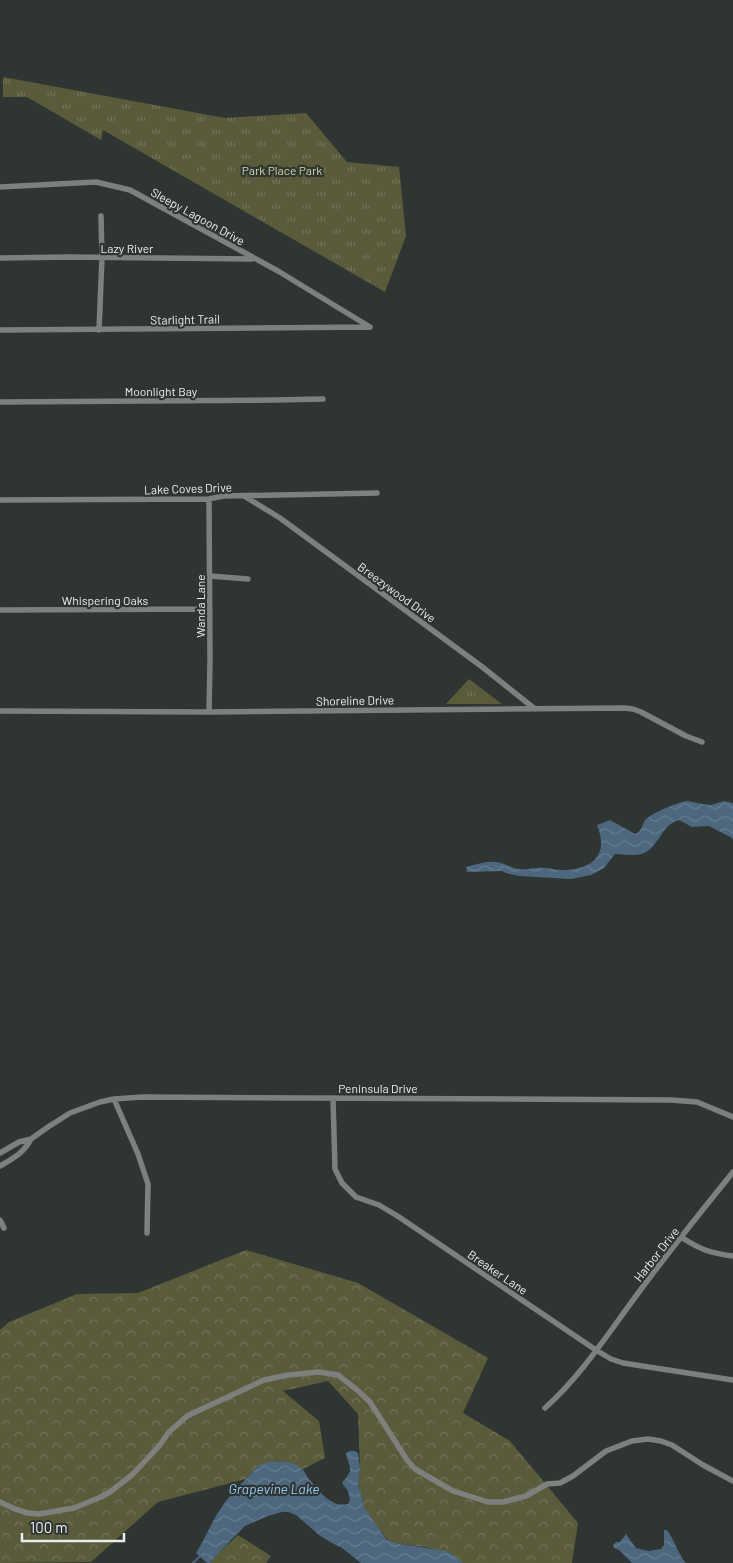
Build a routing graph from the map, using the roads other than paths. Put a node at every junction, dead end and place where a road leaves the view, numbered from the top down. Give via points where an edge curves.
1 (0, 187) edge
2 (101, 216) dead end
3 (0, 258) edge
4 (102, 258) junction
5 (254, 259) junction
6 (370, 327) joint
7 (0, 330) edge
8 (99, 330) junction
9 (323, 399) dead end
10 (0, 402) edge
11 (377, 493) dead end
12 (244, 496) junction
13 (209, 499) junction
14 (0, 500) edge
15 (210, 576) junction
16 (248, 579) dead end
17 (210, 609) junction
18 (0, 610) edge
19 (534, 709) junction
20 (0, 711) edge
21 (209, 712) junction
22 (702, 742) dead end
23 (333, 1098) junction
24 (114, 1099) junction
25 (733, 1117) edge
26 (31, 1139) junction
27 (0, 1153) edge
28 (0, 1166) edge
29 (733, 1172) edge
30 (0, 1220) edge
31 (4, 1228) dead end
32 (147, 1233) dead end
33 (681, 1237) junction
34 (733, 1256) edge
35 (596, 1350) junction
36 (733, 1380) edge
37 (545, 1408) dead end
38 (733, 1481) edge
39 (0, 1502) edge

1 - 5 street, Sleepy Lagoon Drive via 96,182 130,190
2 - 4 street
3 - 4 street, Lazy River
4 - 5 street, Lazy River
4 - 8 street
5 - 6 street, Sleepy Lagoon Drive via 288,276
6 - 8 street, Starlight Trail
7 - 8 street, Starlight Trail
9 - 10 street, Moonlight Bay
11 - 12 street, Lake Coves Drive
12 - 13 street, Lake Coves Drive
12 - 19 street, Breezywood Drive via 280,518 481,666
13 - 14 street, Lake Coves Drive
13 - 15 street, Wanda Lane
15 - 16 street
15 - 17 street, Wanda Lane
17 - 18 street, Whispering Oaks
17 - 21 street, Wanda Lane
19 - 21 street, Shoreline Drive
19 - 22 street, Shoreline Drive via 633,709
20 - 21 street, Shoreline Drive
23 - 24 street, Peninsula Drive via 172,1096
23 - 25 street, Peninsula Drive via 671,1100 697,1102
23 - 35 street, Breaker Lane via 336,1169 348,1190 356,1197 379,1204
24 - 26 street, Peninsula Drive via 70,1114
24 - 32 street via 148,1184
26 - 27 street, Peninsula Drive
26 - 28 street, Peninsula Drive via 19,1154
29 - 33 street, Harbor Drive
30 - 31 street
33 - 34 street via 699,1248
33 - 35 street, Harbor Drive
35 - 36 street, Breaker Lane via 623,1363
35 - 37 street, Harbor Drive via 562,1393
38 - 39 street via 672,1445 640,1440 606,1451 560,1483 547,1484 526,1496 488,1502 453,1491 415,1469 372,1404 338,1375 319,1372 264,1380 187,1416 133,1474 101,1497 68,1509 39,1514

